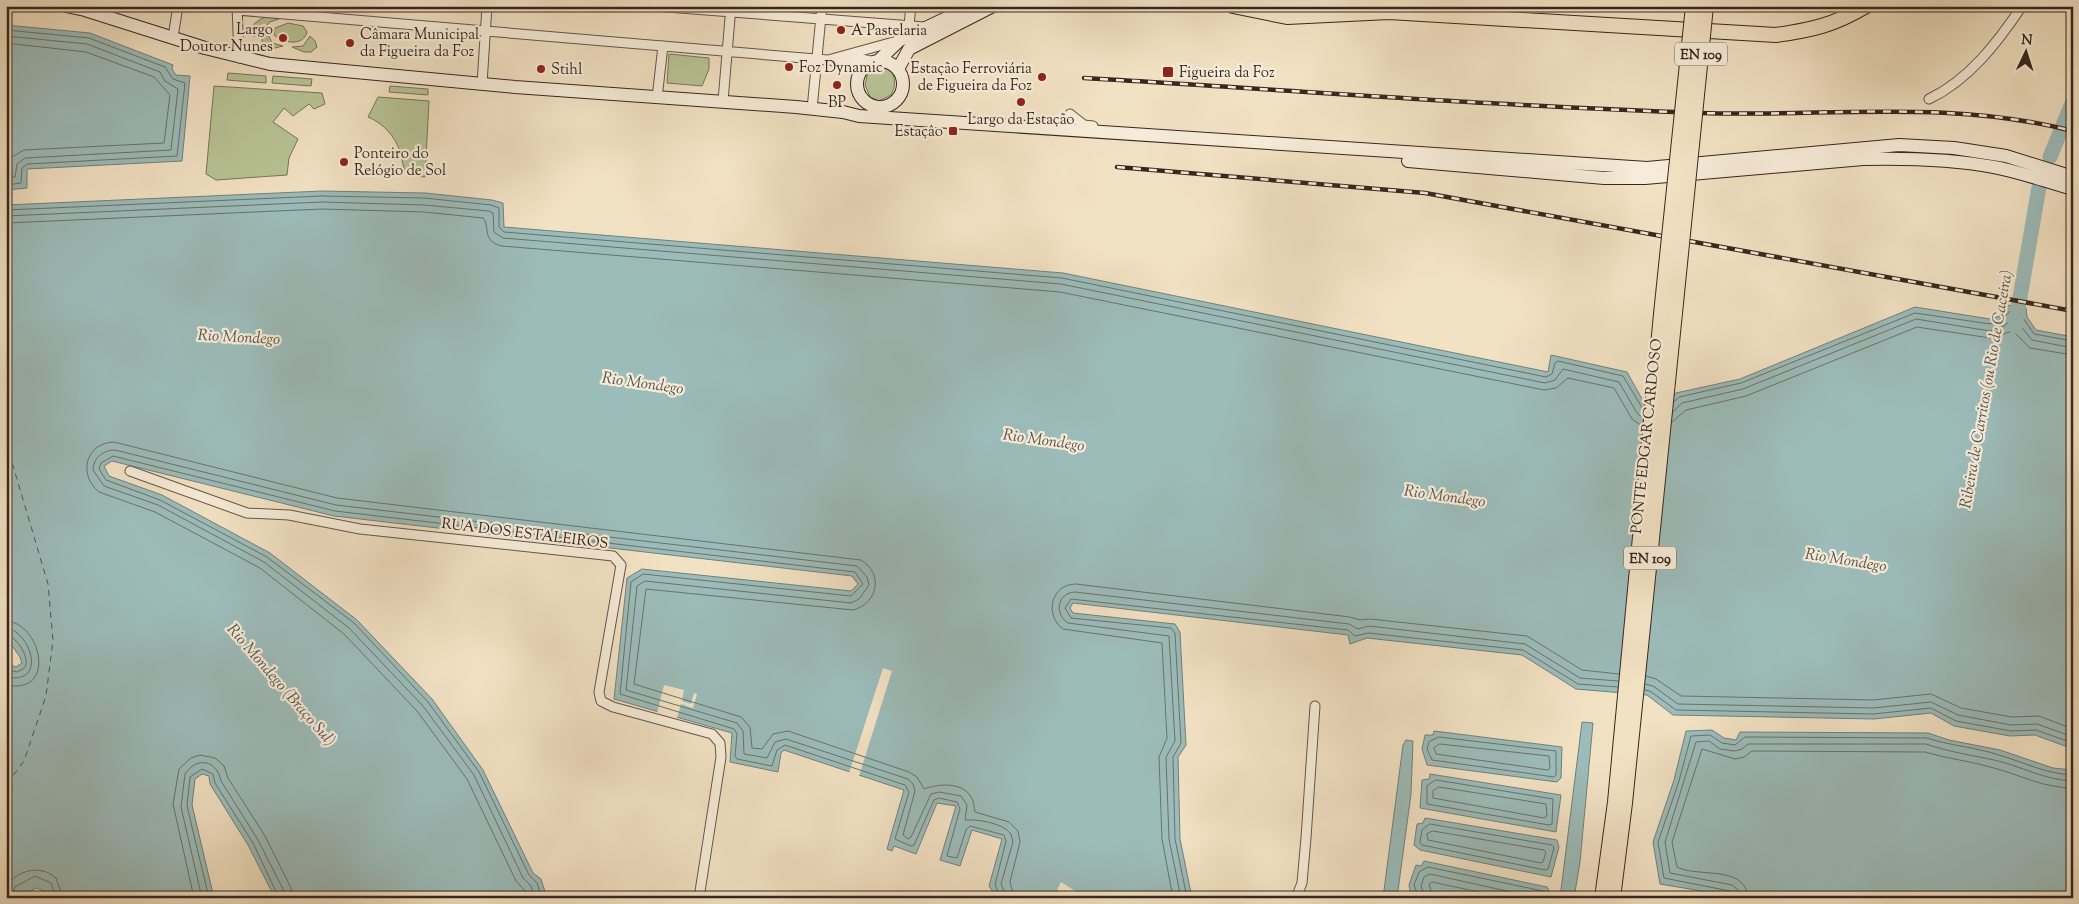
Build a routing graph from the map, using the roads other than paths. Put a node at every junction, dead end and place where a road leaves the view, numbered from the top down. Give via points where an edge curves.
1 (66, 6) edge
2 (178, 6) edge
3 (487, 6) edge
4 (654, 6) edge
5 (822, 6) edge
6 (911, 6) edge
7 (972, 6) edge
8 (993, 6) edge
9 (1233, 6) edge
10 (1259, 6) edge
11 (1272, 6) edge
12 (1693, 6) edge
13 (1706, 6) edge
14 (1866, 6) edge
15 (2022, 6) edge
16 (237, 8) edge
17 (1389, 9) edge
18 (731, 10) edge
19 (1287, 18) junction
20 (821, 20) junction
21 (909, 25) junction
22 (928, 27) junction
23 (487, 31) junction
24 (173, 37) junction
25 (900, 40) junction
26 (663, 46) junction
27 (727, 51) junction
28 (849, 56) junction
29 (240, 58) junction
30 (818, 59) junction
31 (828, 60) junction
32 (870, 63) junction
33 (898, 69) junction
34 (482, 84) junction
35 (860, 96) junction
36 (898, 96) junction
37 (658, 98) junction
38 (1929, 99) dead end
39 (723, 101) junction
40 (880, 107) junction
41 (812, 109) junction
42 (843, 112) junction
43 (1070, 114) dead end
44 (914, 119) junction
45 (1192, 139) junction
46 (2006, 156) junction
47 (1996, 167) junction
48 (1604, 172) junction
49 (2073, 177) edge
50 (2073, 189) edge
51 (130, 471) dead end
52 (1314, 706) dead end
53 (699, 898) edge
54 (1296, 898) edge
55 (1602, 898) edge
56 (1613, 898) edge

1 - 24 main road
2 - 24 street
3 - 23 street
4 - 18 street
5 - 20 street
6 - 21 street
7 - 22 main road
8 - 33 main road via 909,49
9 - 19 main road
10 - 19 main road
11 - 19 main road
12 - 55 main road, PONTE EDGAR CARDOSO / EN 109, bridge via 1616,793
13 - 56 main road, PONTE EDGAR CARDOSO / EN 109, bridge
14 - 17 main road via 1816,29 1776,34
15 - 38 street via 1977,65
16 - 23 street
16 - 29 street
17 - 19 main road
18 - 20 street
18 - 27 street
20 - 21 street
20 - 30 street
21 - 22 street
22 - 25 main road
23 - 26 street
23 - 34 street
24 - 29 main road
25 - 28 street
25 - 32 main road
26 - 27 street
26 - 37 street
27 - 30 street
27 - 39 street
28 - 31 street
28 - 32 street
29 - 34 main road via 270,64
30 - 31 street
30 - 41 street
31 - 32 street
32 - 33 main road via 889,62
32 - 35 main road via 858,84
33 - 36 main road via 901,83
34 - 37 main road
35 - 40 main road via 864,102
35 - 42 main road via 851,110
36 - 40 main road via 890,105
36 - 44 main road via 903,108
37 - 39 main road
39 - 41 main road
40 - 42 main road via 858,113
40 - 44 main road
41 - 42 main road
42 - 44 main road
43 - 45 street via 1084,125 1174,133
44 - 45 main road
45 - 48 main road
46 - 47 main road
46 - 48 main road via 1954,148 1899,145
46 - 49 main road
47 - 48 main road via 1951,161 1880,159 1645,178
47 - 50 main road
51 - 53 street, RUA DOS ESTALEIROS via 247,514 289,515 360,529 613,556 621,565 599,692 601,701 712,734 720,743 721,757
52 - 54 street via 1302,883

